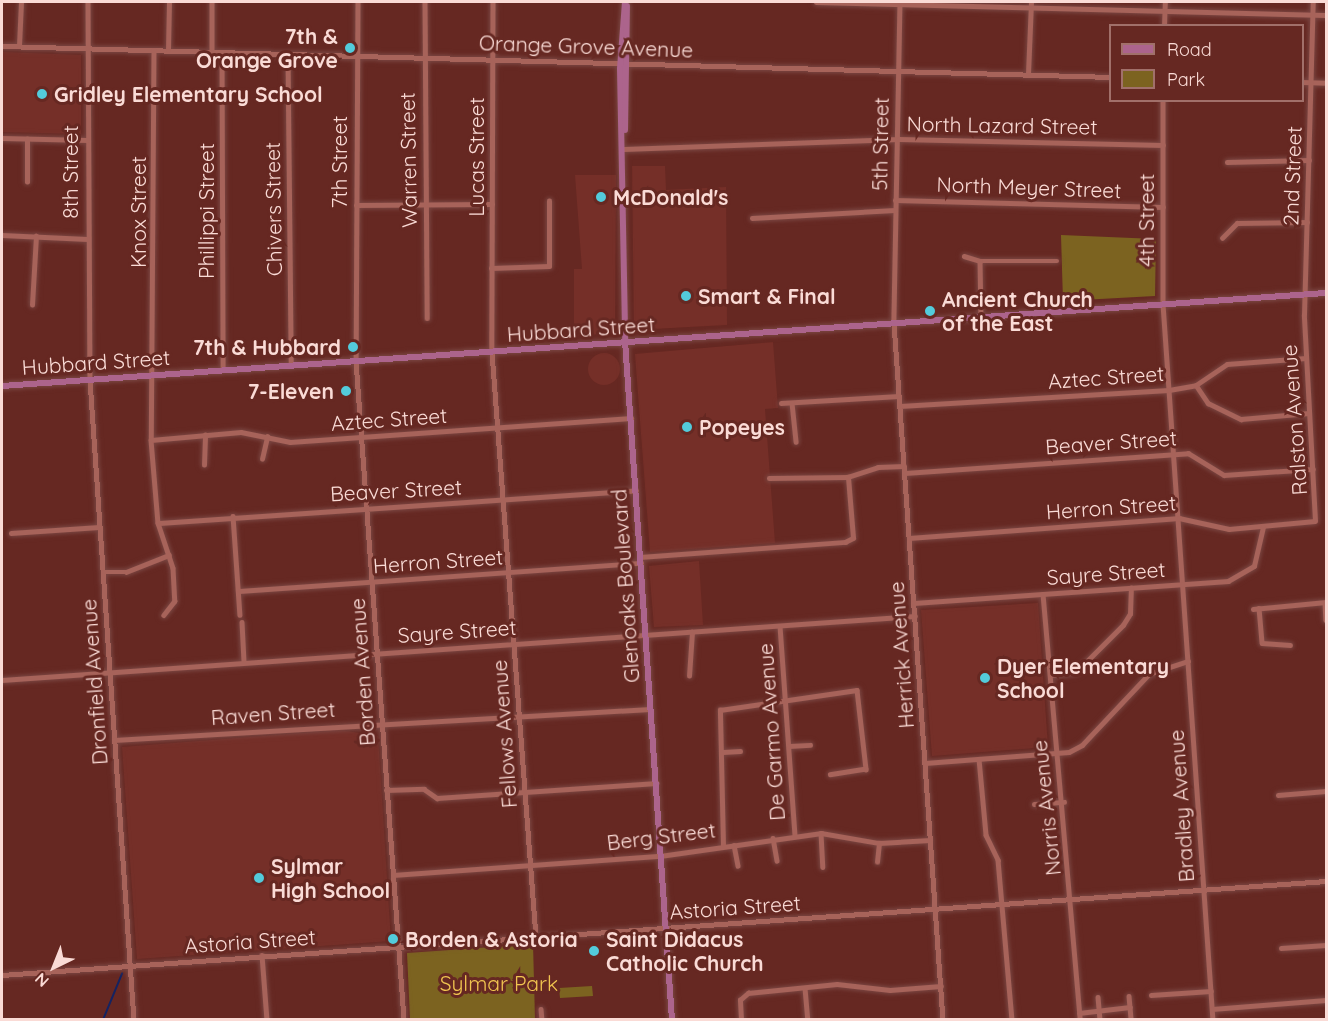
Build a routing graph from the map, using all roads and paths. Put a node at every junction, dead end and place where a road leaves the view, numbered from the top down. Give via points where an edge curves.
1 (21, 2) edge
2 (88, 2) edge
3 (169, 2) edge
4 (212, 2) edge
5 (358, 2) edge
6 (425, 2) edge
7 (492, 2) edge
8 (626, 2) edge
9 (816, 2) edge
10 (1031, 2) edge
11 (1165, 2) edge
12 (1313, 2) edge
13 (900, 4) edge
14 (1030, 8) junction
15 (1164, 10) junction
16 (1313, 15) junction
17 (1326, 15) edge
18 (1164, 24) edge
19 (2, 46) edge
20 (19, 46) junction
21 (88, 48) junction
22 (154, 50) junction
23 (168, 50) junction
24 (212, 52) junction
25 (222, 52) junction
26 (288, 54) junction
27 (355, 56) junction
28 (423, 57) junction
29 (493, 59) junction
30 (624, 63) junction
31 (897, 71) junction
32 (1028, 74) junction
33 (1109, 77) edge
34 (1304, 82) edge
35 (1311, 82) junction
36 (1326, 83) edge
37 (1162, 102) edge
38 (2, 138) edge
39 (27, 139) junction
40 (87, 140) junction
41 (897, 140) junction
42 (1163, 145) junction
43 (624, 149) junction
44 (1309, 160) junction
45 (1227, 162) dead end
46 (27, 182) dead end
47 (895, 200) junction
48 (549, 201) dead end
49 (356, 204) junction
50 (425, 204) junction
51 (492, 204) junction
52 (1163, 207) junction
53 (895, 210) junction
54 (752, 218) dead end
55 (1307, 222) junction
56 (2, 235) edge
57 (36, 236) junction
58 (1222, 238) dead end
59 (87, 239) junction
60 (964, 256) dead end
61 (980, 261) junction
62 (1057, 261) dead end
63 (492, 268) junction
64 (893, 288) joint
65 (1326, 293) edge
66 (1306, 294) junction
67 (1163, 304) junction
68 (32, 305) dead end
69 (490, 313) joint
70 (1304, 315) joint
71 (981, 316) junction
72 (427, 318) dead end
73 (894, 322) junction
74 (357, 323) joint
75 (1165, 339) joint
76 (625, 341) junction
77 (90, 343) joint
78 (492, 352) junction
79 (1306, 358) junction
80 (356, 361) junction
81 (291, 365) junction
82 (223, 370) junction
83 (154, 375) junction
84 (90, 380) junction
85 (1196, 385) junction
86 (2, 386) edge
87 (1169, 390) junction
88 (899, 396) junction
89 (781, 403) dead end
90 (792, 403) junction
91 (900, 406) junction
92 (1309, 413) junction
93 (631, 418) junction
94 (496, 428) junction
95 (204, 435) junction
96 (267, 437) junction
97 (363, 437) junction
98 (151, 440) junction
99 (796, 442) dead end
100 (1174, 454) junction
101 (262, 459) dead end
102 (204, 465) dead end
103 (904, 466) junction
104 (1313, 469) junction
105 (905, 473) junction
106 (848, 477) junction
107 (769, 478) dead end
108 (636, 490) junction
109 (501, 501) junction
110 (367, 508) junction
111 (234, 516) junction
112 (1179, 519) junction
113 (158, 522) junction
114 (1314, 522) joint
115 (99, 527) junction
116 (1263, 527) junction
117 (11, 533) dead end
118 (909, 538) junction
119 (169, 555) junction
120 (641, 560) junction
121 (104, 572) junction
122 (506, 572) junction
123 (373, 582) junction
124 (1183, 583) junction
125 (1131, 588) junction
126 (238, 591) junction
127 (1044, 594) junction
128 (1326, 602) edge
129 (914, 603) junction
130 (1259, 608) junction
131 (1253, 609) dead end
132 (164, 615) dead end
133 (240, 615) dead end
134 (915, 616) junction
135 (1326, 620) edge
136 (242, 622) dead end
137 (780, 626) junction
138 (692, 632) junction
139 (645, 634) junction
140 (514, 644) junction
141 (1290, 645) dead end
142 (378, 654) junction
143 (1188, 661) junction
144 (244, 662) junction
145 (109, 671) junction
146 (1050, 675) junction
147 (689, 676) dead end
148 (2, 680) edge
149 (786, 697) junction
150 (650, 709) junction
151 (519, 718) junction
152 (383, 727) junction
153 (114, 740) junction
154 (810, 745) dead end
155 (789, 746) junction
156 (740, 751) dead end
157 (723, 752) junction
158 (1056, 753) junction
159 (979, 759) junction
160 (925, 763) junction
161 (830, 776) dead end
162 (656, 783) junction
163 (386, 790) junction
164 (1326, 791) edge
165 (525, 792) junction
166 (1278, 795) dead end
167 (1064, 802) junction
168 (1034, 804) dead end
169 (821, 833) junction
170 (795, 836) junction
171 (773, 838) junction
172 (930, 840) junction
173 (879, 843) junction
174 (734, 845) junction
175 (723, 846) junction
176 (660, 856) junction
177 (777, 861) dead end
178 (877, 862) dead end
179 (531, 864) junction
180 (738, 866) dead end
181 (823, 867) dead end
182 (393, 875) junction
183 (1326, 881) edge
184 (1204, 890) junction
185 (1071, 899) junction
186 (1003, 904) junction
187 (936, 910) junction
188 (666, 928) junction
189 (536, 937) junction
190 (1326, 945) edge
191 (399, 948) junction
192 (1281, 948) dead end
193 (262, 955) junction
194 (130, 966) junction
195 (2, 975) edge
196 (941, 986) junction
197 (805, 988) junction
198 (1211, 991) junction
199 (1151, 995) dead end
200 (1129, 996) dead end
201 (1098, 997) dead end
202 (1326, 1000) edge
203 (1130, 1006) junction
204 (1212, 1009) junction
205 (541, 1010) dead end
206 (1099, 1012) junction
207 (1079, 1013) junction
208 (1131, 1018) dead end
209 (134, 1020) edge
210 (267, 1020) edge
211 (404, 1020) edge
212 (542, 1020) edge
213 (672, 1020) edge
214 (741, 1020) edge
215 (808, 1020) edge
216 (943, 1020) edge
217 (1012, 1020) edge
218 (1080, 1020) edge
219 (1100, 1020) edge
220 (1213, 1020) edge

1 - 20 street
2 - 21 street, 8th Street
3 - 23 street
4 - 24 street
5 - 27 street, 7th Street
6 - 28 street, Warren Street
7 - 29 street, Lucas Street
8 - 30 main road, Glenoaks Boulevard
9 - 13 street
10 - 14 street
11 - 15 street
12 - 16 street, 2nd Street
13 - 14 street
13 - 31 street, 5th Street
14 - 15 street
14 - 32 street
15 - 16 street
15 - 18 street
16 - 17 street
16 - 35 street, 2nd Street
19 - 20 street, Orange Grove Avenue
20 - 21 street, Orange Grove Avenue
21 - 22 street, Orange Grove Avenue
21 - 40 street, 8th Street
22 - 23 street, Orange Grove Avenue
22 - 83 street, Knox Street
23 - 24 street, Orange Grove Avenue
24 - 25 street, Orange Grove Avenue
25 - 26 street, Orange Grove Avenue
25 - 82 street, Phillippi Street
26 - 27 street, Orange Grove Avenue
26 - 81 street, Chivers Street
27 - 28 street, Orange Grove Avenue
27 - 49 street, 7th Street
28 - 29 street, Orange Grove Avenue
28 - 50 street, Warren Street
29 - 30 street, Orange Grove Avenue
29 - 51 street, Lucas Street
30 - 31 street, Orange Grove Avenue
30 - 43 main road, Glenoaks Boulevard
31 - 32 street, Orange Grove Avenue
31 - 41 street, 5th Street
32 - 33 street, Orange Grove Avenue
34 - 35 street
35 - 36 street
35 - 44 street, 2nd Street
37 - 42 street, 4th Street
38 - 39 street
39 - 40 street
39 - 46 street
40 - 59 street, 8th Street
41 - 42 street, North Lazard Street
41 - 43 street, North Lazard Street
41 - 47 street, 5th Street
42 - 52 street, 4th Street
43 - 76 main road, Glenoaks Boulevard
44 - 45 street
44 - 55 street, 2nd Street
47 - 52 street, North Meyer Street
47 - 53 street, 5th Street
48 - 63 street via 549,266
49 - 50 street
49 - 74 street, 7th Street
50 - 51 street
50 - 72 street, Warren Street
51 - 63 street, Lucas Street
52 - 67 street, 4th Street
53 - 54 street
53 - 64 street, 5th Street
55 - 58 street via 1237,223
55 - 66 street, 2nd Street
56 - 57 street
57 - 59 street
57 - 68 street
59 - 77 street, 8th Street
60 - 61 street
61 - 62 street
61 - 71 street
63 - 69 street, Lucas Street
64 - 73 street, Herrick Avenue
65 - 66 main road, Hubbard Street
66 - 67 main road, Hubbard Street
66 - 70 street, 2nd Street
67 - 71 main road, Hubbard Street
67 - 75 street, 4th Street
69 - 78 street, Fellows Avenue
70 - 79 street, Ralston Avenue
71 - 73 main road, Hubbard Street
73 - 76 main road, Hubbard Street
73 - 88 street, Herrick Avenue
74 - 80 street, Borden Avenue
75 - 87 street, Bradley Avenue
76 - 78 main road, Hubbard Street
76 - 93 main road, Glenoaks Boulevard
77 - 84 street, Dronfield Avenue
78 - 80 main road, Hubbard Street
78 - 94 street, Fellows Avenue
79 - 85 street, Aztec Street via 1227,364
79 - 92 street, Ralston Avenue
80 - 81 main road, Hubbard Street
80 - 97 street, Borden Avenue
81 - 82 main road, Hubbard Street
82 - 83 main road, Hubbard Street
83 - 84 main road, Hubbard Street
83 - 98 street, Knox Street
84 - 86 main road, Hubbard Street
84 - 115 street, Dronfield Avenue
85 - 87 street, Aztec Street
85 - 92 street via 1208,403 1240,419
87 - 91 street, Aztec Street
87 - 100 street, Bradley Avenue
88 - 90 street
88 - 91 street, Herrick Avenue
89 - 90 street
90 - 99 street
91 - 103 street, Herrick Avenue
92 - 104 street, Ralston Avenue
93 - 94 street, Aztec Street
93 - 108 main road, Glenoaks Boulevard
94 - 97 street, Aztec Street
94 - 109 street, Fellows Avenue
95 - 96 street, Aztec Street
95 - 98 street, Aztec Street
95 - 102 street
96 - 97 street, Aztec Street via 290,441
96 - 101 street
97 - 110 street, Borden Avenue
98 - 113 street, Knox Street
100 - 104 street, Beaver Street via 1188,453 1224,475
100 - 105 street, Beaver Street
100 - 112 street, Bradley Avenue
103 - 105 street, Herrick Avenue
103 - 106 street via 878,467
104 - 114 street, Ralston Avenue
105 - 118 street, Herrick Avenue
106 - 107 street
106 - 120 street, Herron Street via 853,538
108 - 109 street, Beaver Street
108 - 120 main road, Glenoaks Boulevard
109 - 110 street, Beaver Street
109 - 122 street, Fellows Avenue
110 - 111 street, Beaver Street
110 - 123 street, Borden Avenue
111 - 113 street, Beaver Street
111 - 126 street
112 - 116 street, Herron Street via 1229,529
112 - 118 street, Herron Street
112 - 124 street, Bradley Avenue
113 - 119 street, Knox Street
114 - 116 street, Herron Street
115 - 117 street
115 - 121 street, Dronfield Avenue
116 - 124 street, Sayre Street via 1261,551 1242,578
118 - 129 street, Herrick Avenue
119 - 121 street via 126,572
119 - 132 street, Knox Street via 175,602
120 - 122 street, Herron Street
120 - 139 main road, Glenoaks Boulevard
121 - 145 street, Dronfield Avenue
122 - 123 street, Herron Street
122 - 140 street, Fellows Avenue
123 - 126 street, Herron Street
123 - 142 street, Borden Avenue
124 - 125 street, Sayre Street
124 - 143 street, Bradley Avenue
125 - 127 street, Sayre Street
125 - 146 street via 1130,614 1123,626 1077,671
126 - 133 street
127 - 129 street, Sayre Street
127 - 146 street, Norris Avenue
128 - 130 street
128 - 135 street
129 - 134 street, Herrick Avenue
130 - 131 street
130 - 141 street via 1262,643
134 - 137 street, Sayre Street
134 - 160 street, Herrick Avenue
136 - 144 street
137 - 138 street, Sayre Street
137 - 149 street, De Garmo Avenue
138 - 139 street, Sayre Street
138 - 147 street via 694,669
139 - 140 street, Sayre Street
139 - 150 main road, Glenoaks Boulevard
140 - 142 street, Sayre Street
140 - 151 street, Fellows Avenue
142 - 144 street, Sayre Street
142 - 152 street, Borden Avenue
143 - 158 street via 1149,674 1082,745
143 - 184 street, Bradley Avenue
144 - 145 street, Sayre Street
145 - 148 street, Sayre Street
145 - 153 street, Dronfield Avenue
146 - 158 street, Norris Avenue
149 - 155 street, De Garmo Avenue
149 - 157 street via 720,710
149 - 161 street via 857,690 866,769
150 - 151 street, Raven Street
150 - 162 main road, Glenoaks Boulevard
151 - 152 street, Raven Street
151 - 165 street, Fellows Avenue
152 - 153 street, Raven Street
152 - 163 street, Borden Avenue
153 - 194 street, Dronfield Avenue
154 - 155 street
155 - 170 street, De Garmo Avenue
156 - 157 street
157 - 175 street
158 - 159 street
158 - 167 street, Norris Avenue
159 - 160 street
159 - 186 street via 983,816 998,861
160 - 172 street, Herrick Avenue
162 - 165 street
162 - 176 main road, Glenoaks Boulevard
163 - 165 street via 424,789 437,798
163 - 182 street, Borden Avenue
164 - 166 street
165 - 179 street, Fellows Avenue
167 - 168 street
167 - 185 street, Norris Avenue
169 - 170 street, Berg Street
169 - 173 street, Berg Street
169 - 181 street
170 - 171 street, Berg Street
171 - 174 street, Berg Street
171 - 177 street
172 - 173 street, Berg Street
172 - 187 street, Herrick Avenue
173 - 178 street
174 - 175 street, Berg Street
174 - 180 street
175 - 176 street, Berg Street
176 - 179 street, Berg Street
176 - 188 main road, Glenoaks Boulevard
179 - 182 street, Berg Street
179 - 189 street, Fellows Avenue
182 - 191 street, Borden Avenue
183 - 184 street, Astoria Street
184 - 185 street, Astoria Street
184 - 198 street, Bradley Avenue
185 - 186 street, Astoria Street
185 - 207 street, Norris Avenue
186 - 187 street, Astoria Street
186 - 217 street
187 - 188 street, Astoria Street
187 - 196 street, Herrick Avenue
188 - 189 street, Astoria Street
188 - 213 main road, Glenoaks Boulevard
189 - 191 street, Astoria Street
190 - 192 street
191 - 193 street, Astoria Street
191 - 211 street, Borden Avenue
193 - 194 street, Astoria Street
193 - 210 street
194 - 195 street, Astoria Street
194 - 209 street, Dronfield Avenue
196 - 197 street
196 - 216 street, Herrick Avenue
197 - 214 street via 748,993 740,1000
197 - 215 street
198 - 199 street
198 - 204 street, Bradley Avenue
200 - 203 street
201 - 206 street
202 - 204 street
203 - 206 street
203 - 208 street
204 - 220 street, Bradley Avenue
205 - 212 street
206 - 207 street
206 - 219 street
207 - 218 street, Norris Avenue

